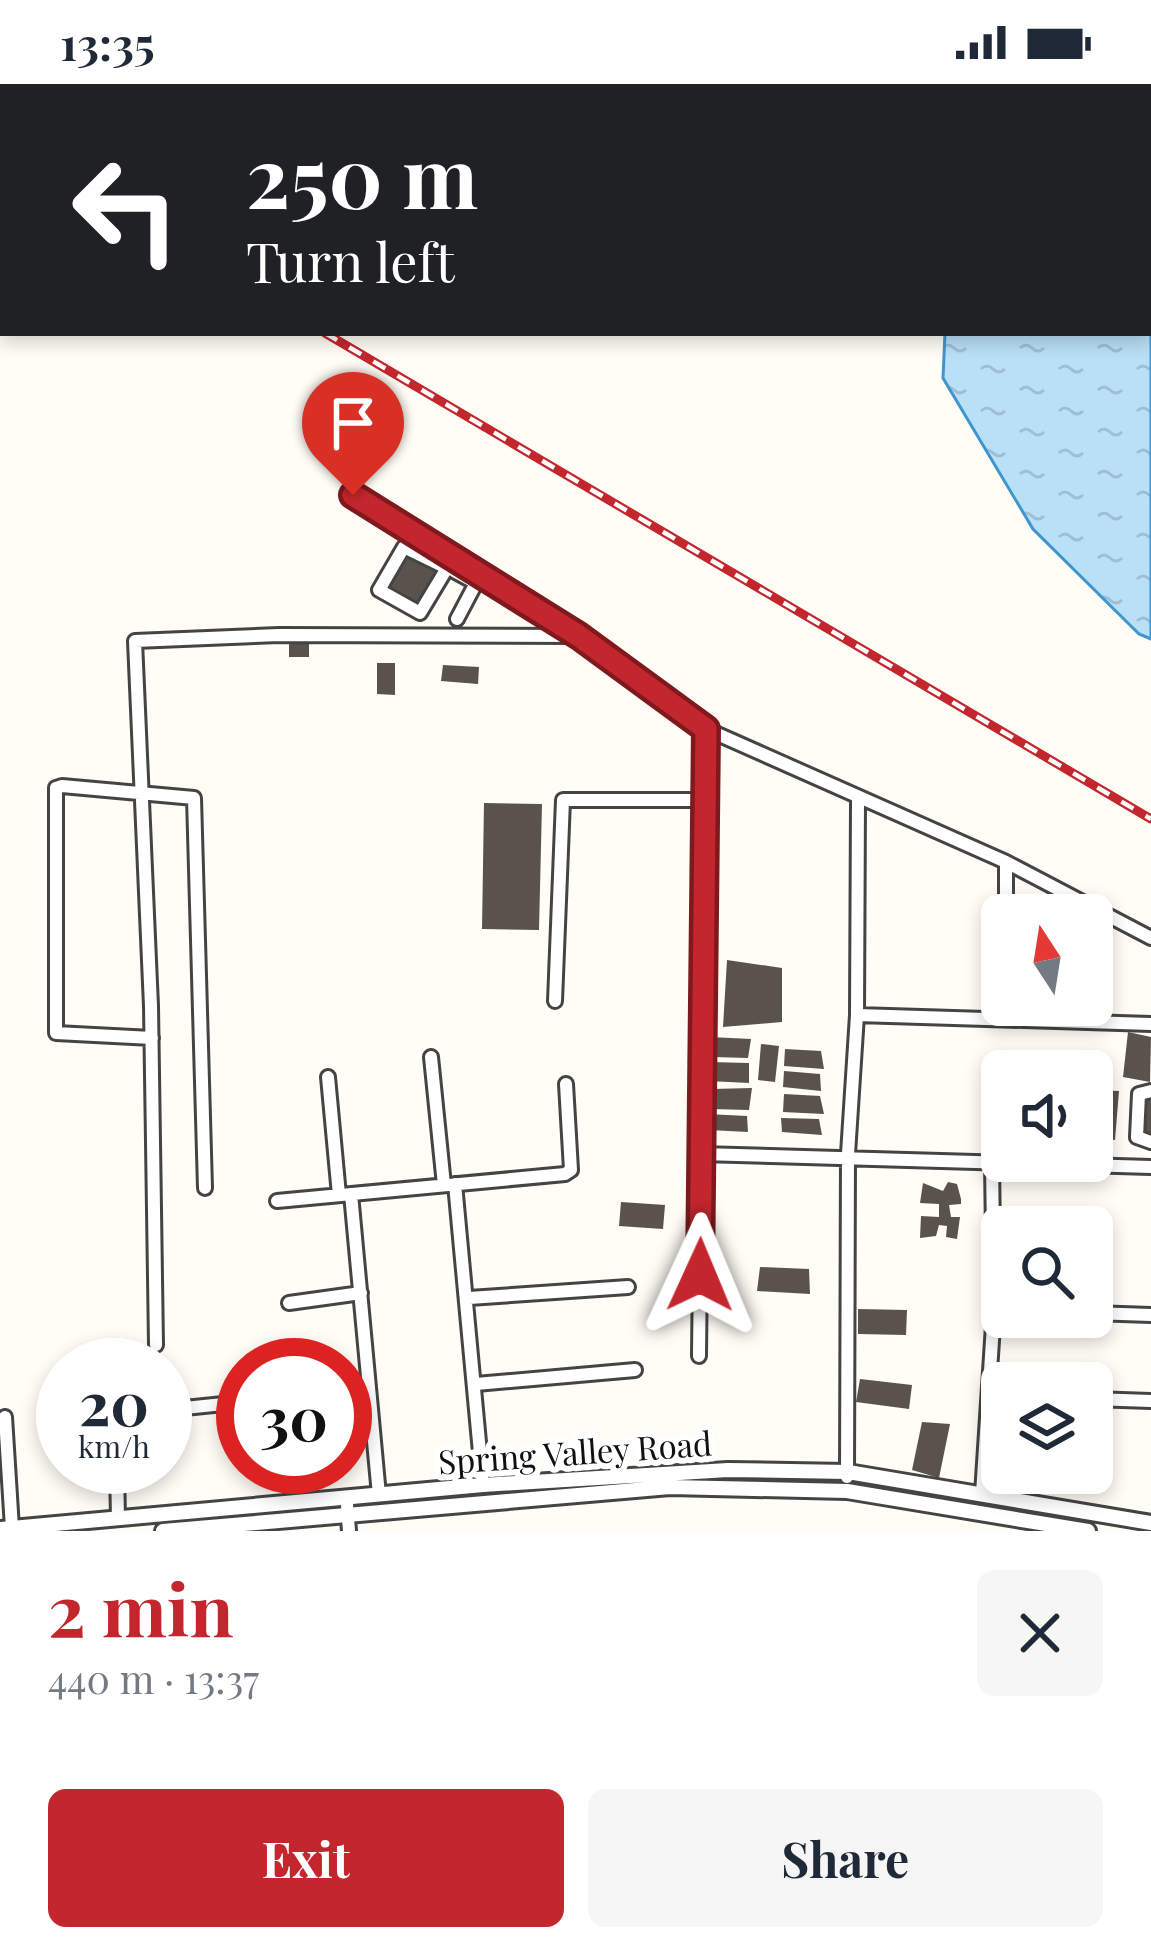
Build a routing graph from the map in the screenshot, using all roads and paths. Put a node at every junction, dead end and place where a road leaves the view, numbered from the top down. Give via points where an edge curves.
1 (353, 495) dead end
2 (366, 503) junction
3 (358, 518) dead end
4 (422, 547) junction
5 (452, 566) junction
6 (478, 579) junction
7 (457, 619) dead end
8 (579, 636) junction
9 (706, 729) junction
10 (141, 791) junction
11 (705, 800) junction
12 (858, 801) junction
13 (1006, 862) junction
14 (1006, 894) edge
15 (1151, 938) edge
16 (555, 1000) dead end
17 (856, 1015) junction
18 (981, 1019) edge
19 (1113, 1023) edge
20 (1151, 1024) edge
21 (152, 1038) junction
22 (431, 1057) dead end
23 (328, 1077) dead end
24 (566, 1084) dead end
25 (1151, 1091) edge
26 (1151, 1142) edge
27 (701, 1154) junction
28 (848, 1154) junction
29 (981, 1161) edge
30 (1113, 1166) edge
31 (1151, 1167) edge
32 (449, 1185) junction
33 (205, 1188) dead end
34 (345, 1195) junction
35 (277, 1201) dead end
36 (628, 1287) dead end
37 (361, 1293) junction
38 (469, 1298) junction
39 (289, 1303) dead end
40 (1113, 1314) edge
41 (1151, 1315) edge
42 (156, 1338) edge
43 (365, 1338) edge
44 (699, 1356) dead end
45 (635, 1370) dead end
46 (476, 1384) junction
47 (1113, 1400) edge
48 (1151, 1401) edge
49 (5, 1417) dead end
50 (372, 1422) edge
51 (848, 1472) junction
52 (483, 1485) junction
53 (847, 1491) junction
54 (118, 1494) edge
55 (981, 1494) edge
56 (982, 1494) edge
57 (379, 1496) junction
58 (347, 1506) junction
59 (118, 1519) junction
60 (1151, 1523) edge
61 (6, 1528) edge
62 (197, 1529) edge
63 (1063, 1529) edge
64 (163, 1531) edge
65 (349, 1531) edge
66 (1088, 1531) edge

1 - 2 street
2 - 3 street
2 - 4 street
4 - 5 street
4 - 5 street via 402,547 380,591 420,613
5 - 6 street
6 - 7 street
6 - 8 street
8 - 9 street
8 - 10 street via 135,640
9 - 11 street
9 - 12 street
10 - 21 street
10 - 21 street via 56,788 55,1026 61,1037
10 - 33 street via 188,795 196,805
11 - 16 street via 570,797 559,805
11 - 27 street
12 - 13 street
12 - 17 street
13 - 14 street
13 - 15 street
17 - 18 street
17 - 28 street
19 - 20 street
21 - 42 street
22 - 32 street
23 - 34 street
24 - 32 street via 571,1171
25 - 26 street via 1139,1093 1138,1137
27 - 28 street
27 - 44 street
28 - 29 street
28 - 51 street
30 - 31 street
32 - 34 street
32 - 38 street
34 - 35 street
34 - 37 street
36 - 38 street
37 - 39 street
37 - 43 street
38 - 46 street
40 - 41 street
45 - 46 street
46 - 52 street
47 - 48 street
49 - 61 street
50 - 57 street
51 - 52 street, Spring Valley Road via 728,1470
51 - 53 street
51 - 55 street, Spring Valley Road
52 - 57 street, Spring Valley Road
53 - 58 street, Spring Valley Road via 670,1487
53 - 63 street, Spring Valley Road
54 - 59 street
56 - 60 street, Spring Valley Road
57 - 58 street, Spring Valley Road
58 - 59 street, Spring Valley Road
58 - 62 street, Spring Valley Road
58 - 65 street
59 - 61 street, Spring Valley Road
62 - 64 street, Spring Valley Road
63 - 66 street, Spring Valley Road

